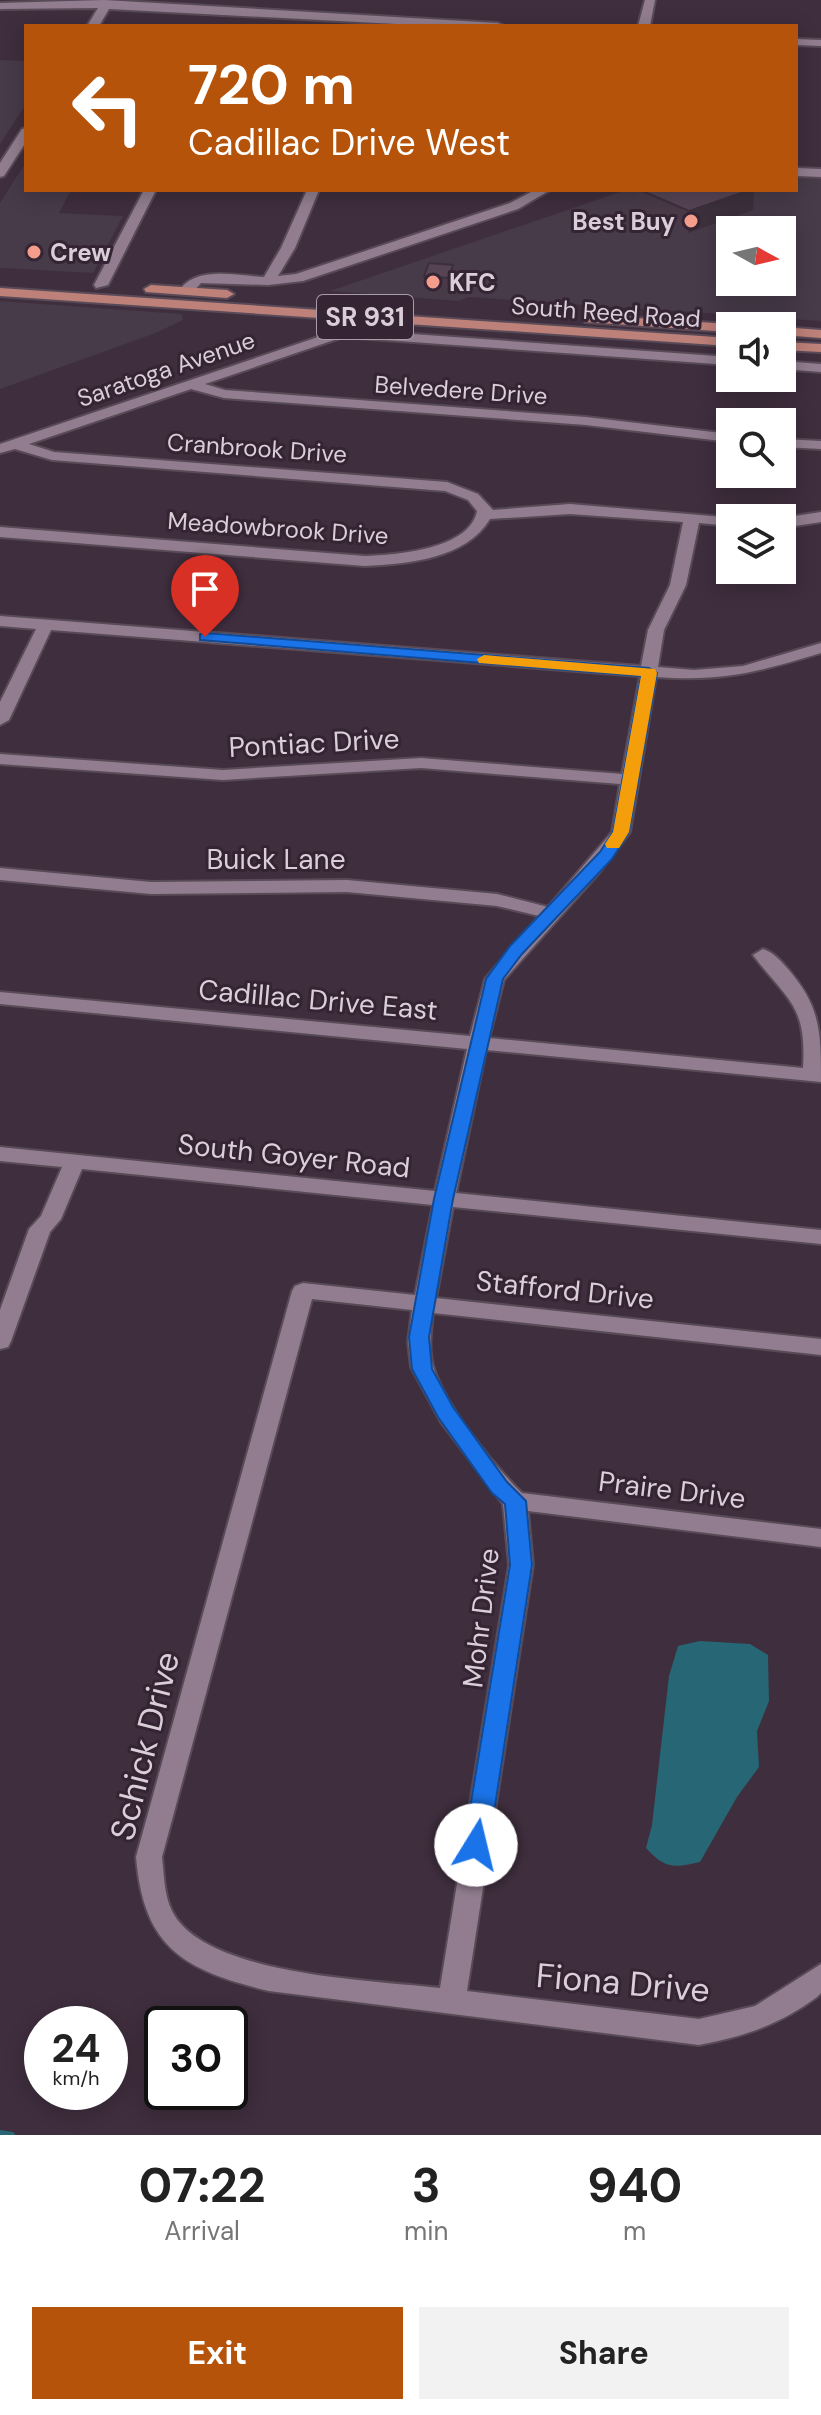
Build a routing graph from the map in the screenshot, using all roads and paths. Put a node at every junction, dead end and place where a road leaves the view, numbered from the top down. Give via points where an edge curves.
1 (650, 0) edge
2 (108, 3) edge
3 (0, 6) edge
4 (94, 24) edge
5 (464, 24) edge
6 (644, 24) edge
7 (798, 42) edge
8 (821, 43) edge
9 (24, 135) edge
10 (798, 172) edge
11 (0, 173) edge
12 (821, 173) edge
13 (149, 192) edge
14 (312, 192) edge
15 (540, 192) edge
16 (0, 278) edge
17 (268, 281) junction
18 (101, 285) junction
19 (186, 291) junction
20 (0, 292) edge
21 (420, 321) junction
22 (716, 327) edge
23 (796, 332) edge
24 (821, 334) edge
25 (414, 338) junction
26 (716, 341) edge
27 (796, 347) edge
28 (821, 348) edge
29 (716, 360) edge
30 (796, 366) edge
31 (821, 368) edge
32 (189, 384) junction
33 (716, 436) edge
34 (796, 444) edge
35 (821, 445) edge
36 (8, 447) edge
37 (485, 515) junction
38 (821, 517) edge
39 (692, 518) junction
40 (716, 520) edge
41 (796, 521) edge
42 (0, 532) edge
43 (0, 621) edge
44 (46, 624) junction
45 (821, 648) edge
46 (649, 673) junction
47 (0, 720) edge
48 (0, 759) edge
49 (631, 780) junction
50 (0, 874) edge
51 (550, 913) junction
52 (763, 955) dead end
53 (0, 998) edge
54 (477, 1043) junction
55 (817, 1076) edge
56 (0, 1154) edge
57 (75, 1161) junction
58 (443, 1199) junction
59 (821, 1237) edge
60 (303, 1291) joint
61 (425, 1306) junction
62 (0, 1341) edge
63 (821, 1347) edge
64 (515, 1501) junction
65 (821, 1538) edge
66 (821, 1976) edge
67 (452, 2001) junction

1 - 6 street
2 - 3 street
2 - 4 street
2 - 5 street
7 - 8 street
9 - 11 street
10 - 12 street
13 - 18 street
14 - 17 street
15 - 17 street via 514,206 298,278
16 - 18 main road, South Reed Road / SR 931
17 - 19 street via 199,279
18 - 19 main road, South Reed Road / SR 931
19 - 22 main road, South Reed Road / SR 931
20 - 21 main road, South Reed Road / SR 931
21 - 25 street
21 - 26 main road, South Reed Road / SR 931
23 - 24 main road
25 - 29 street, Saratoga Avenue
25 - 32 street, Saratoga Avenue via 328,336
27 - 28 main road
30 - 31 street
32 - 33 street, Belvedere Drive via 224,394 586,421
32 - 36 street, Saratoga Avenue
34 - 35 street
36 - 37 street, Cranbrook Drive via 52,456 447,487 473,497
37 - 39 street via 570,509
37 - 42 street, Meadowbrook Drive via 478,527 451,545 394,561
38 - 41 street
39 - 40 street
39 - 46 street via 678,585 656,630
43 - 44 street
44 - 46 street
44 - 47 street
45 - 46 street via 744,671
46 - 49 street
48 - 49 street, Pontiac Drive via 223,775 421,763
49 - 51 street via 621,832
50 - 51 street, Buick Lane via 151,888 347,886 497,900
51 - 54 street via 495,979
52 - 55 street via 806,1007
53 - 54 street, Cadillac Drive East
54 - 55 street, Cadillac Drive East
54 - 58 street
56 - 57 street, South Goyer Road
57 - 58 street, South Goyer Road
57 - 62 street via 50,1219 40,1229
58 - 59 street, South Goyer Road
58 - 61 street
60 - 61 street, Stafford Drive
60 - 67 street, Schick Drive via 159,1813 149,1857 153,1890 164,1924 191,1947 235,1971
61 - 63 street, Stafford Drive
61 - 64 street via 419,1337 422,1369 445,1411
64 - 65 street, Praire Drive
64 - 67 street, Mohr Drive via 521,1565
66 - 67 street, Fiona Drive via 797,1998 741,2026 699,2032

